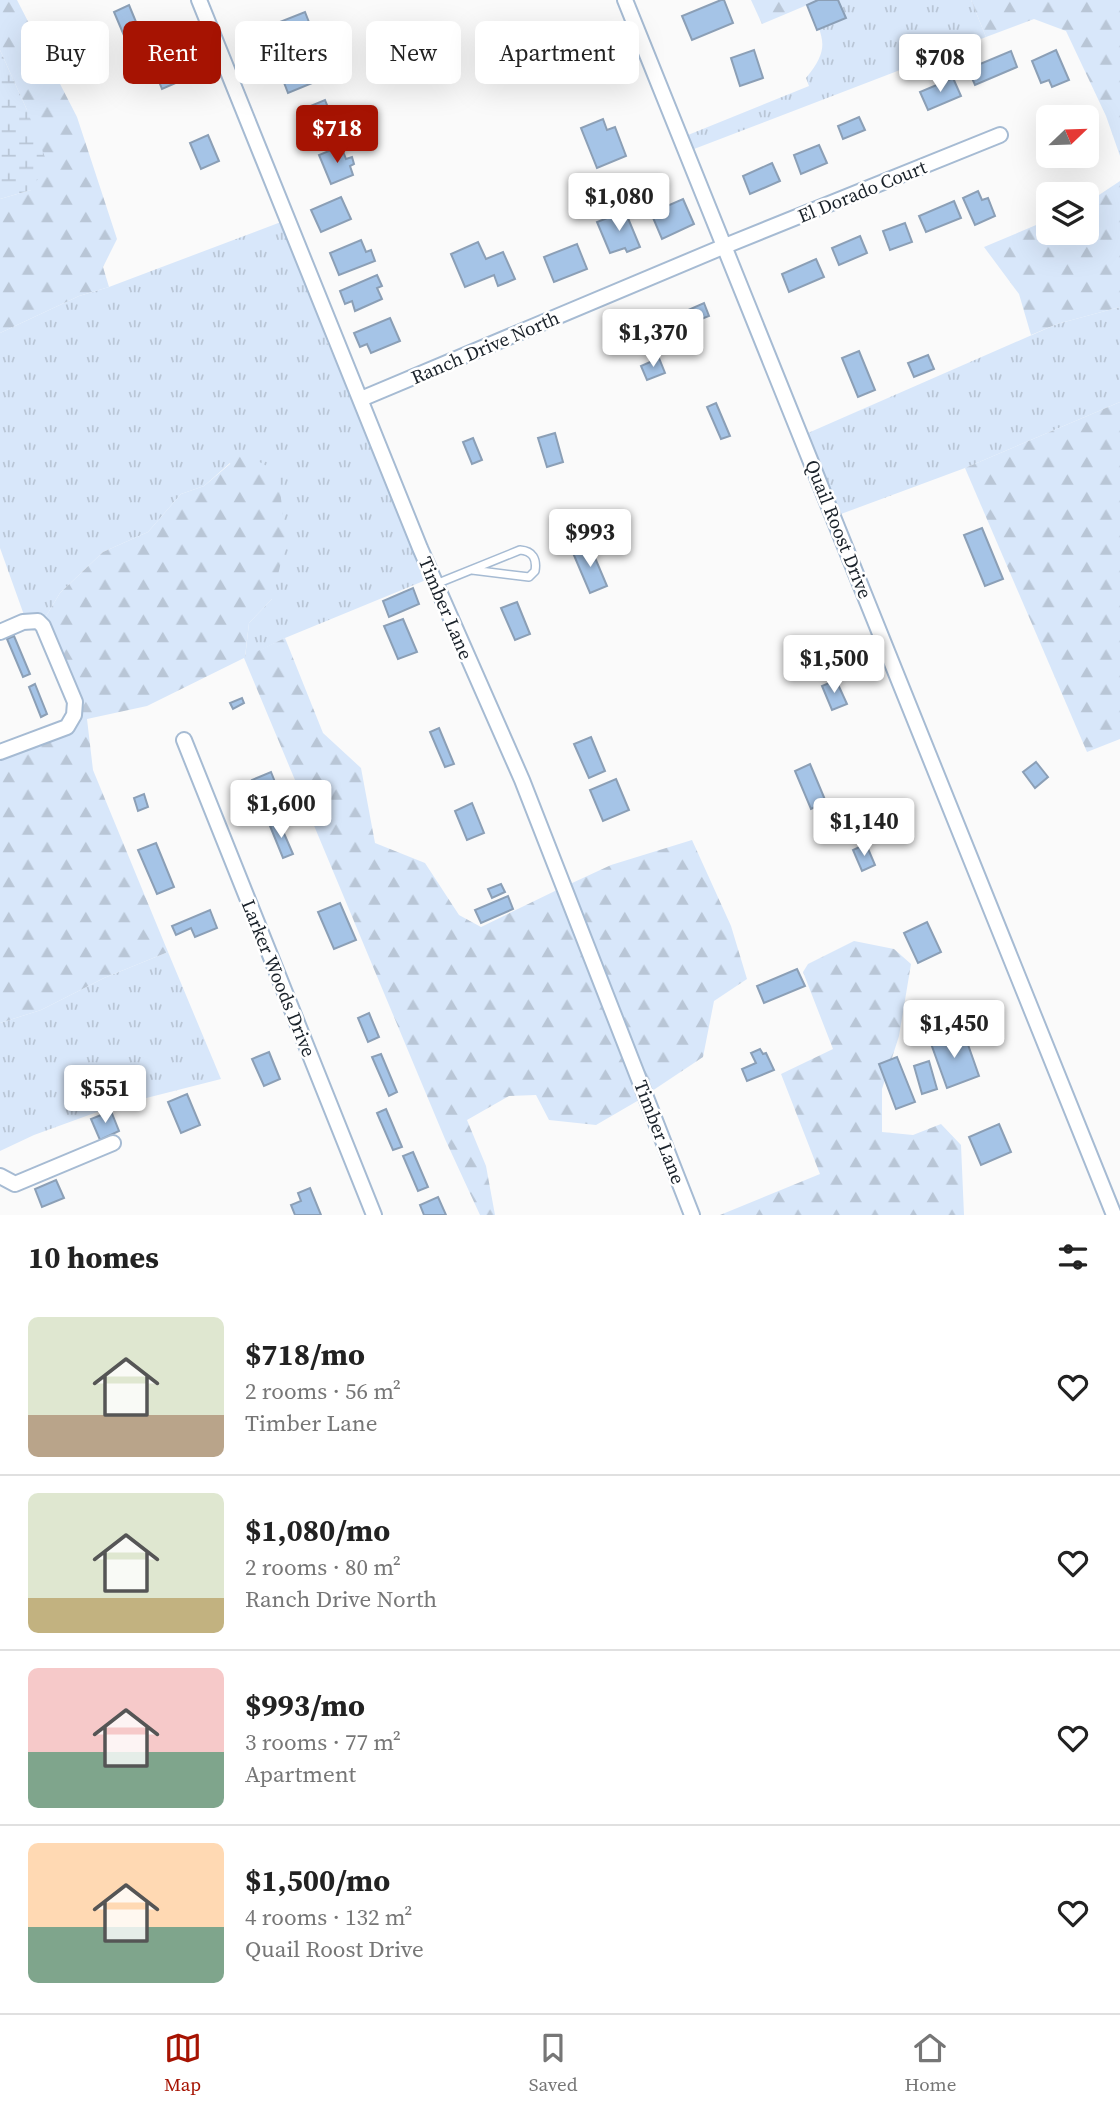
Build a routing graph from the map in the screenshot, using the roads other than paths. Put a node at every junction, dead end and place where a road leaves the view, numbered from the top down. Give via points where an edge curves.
1 (199, 0) edge
2 (625, 0) edge
3 (1000, 135) dead end
4 (725, 246) junction
5 (361, 399) junction
6 (472, 570) junction
7 (436, 584) junction
8 (0, 632) edge
9 (184, 740) dead end
10 (0, 752) edge
11 (113, 1143) dead end
12 (0, 1177) edge
13 (374, 1215) edge
14 (692, 1215) edge
15 (1114, 1215) edge

1 - 5 street, Timber Lane
2 - 4 street, Quail Roost Drive
3 - 4 street, El Dorado Court
4 - 5 street, Ranch Drive North
4 - 15 street, Quail Roost Drive
5 - 7 street, Timber Lane
6 - 6 lane via 520,550 532,554 536,564 529,577
6 - 7 lane
7 - 14 street, Timber Lane via 522,780
8 - 10 street via 38,621 75,702 67,727
9 - 13 street, Larker Woods Drive
11 - 12 street via 15,1184

